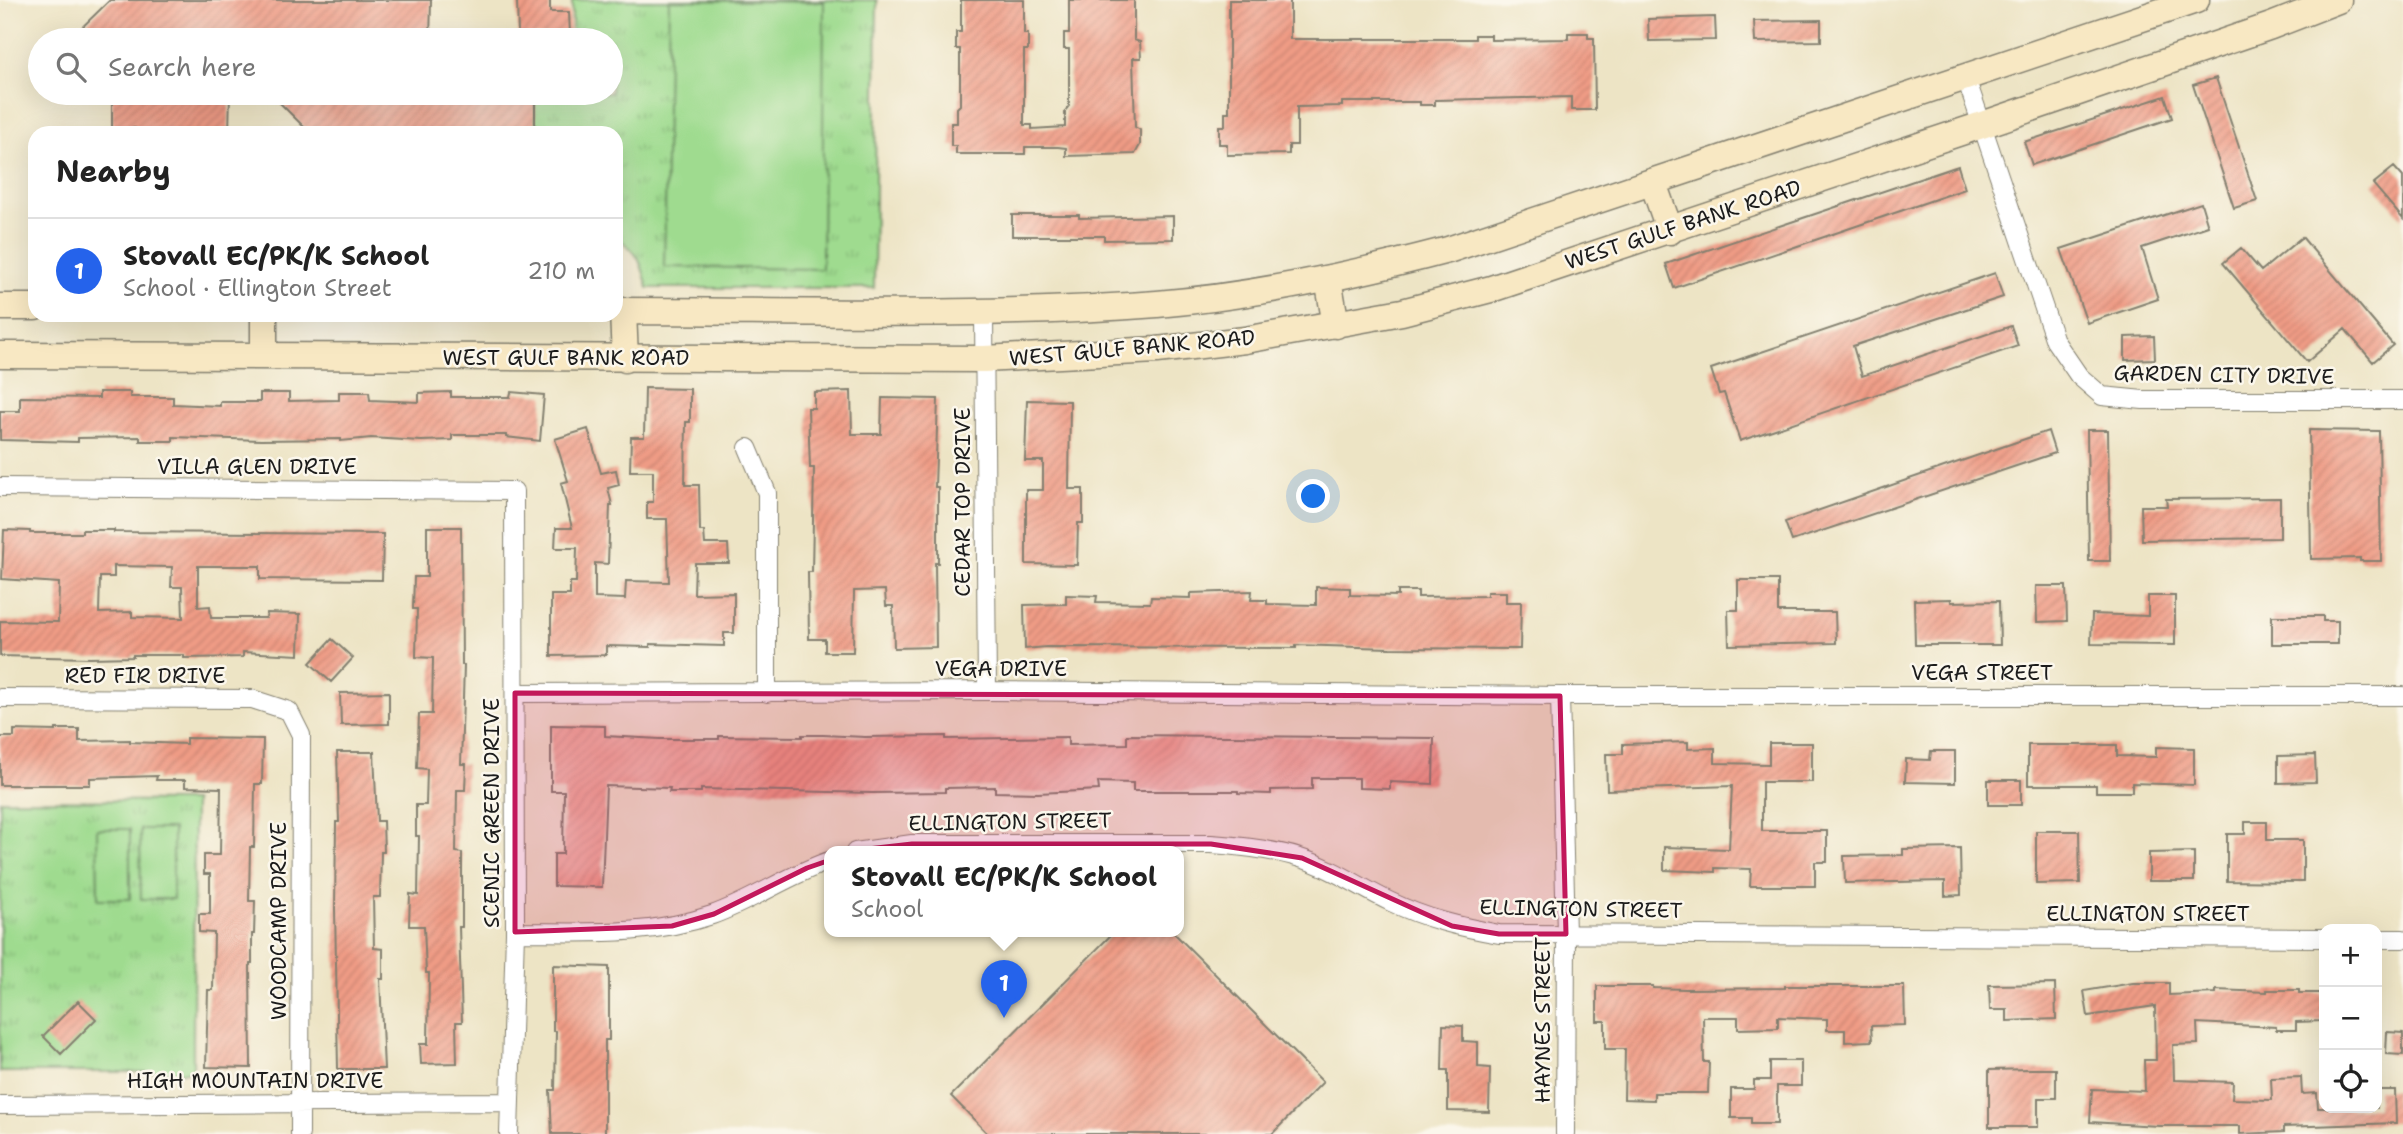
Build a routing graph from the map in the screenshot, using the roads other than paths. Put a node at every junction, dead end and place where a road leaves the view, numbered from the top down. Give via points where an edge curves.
1 (2196, 0) edge
2 (2337, 0) edge
3 (1966, 78) junction
4 (1982, 125) junction
5 (1653, 183) junction
6 (1670, 230) junction
7 (1328, 279) junction
8 (0, 307) edge
9 (28, 307) edge
10 (623, 311) edge
11 (984, 312) junction
12 (264, 322) edge
13 (621, 322) edge
14 (1336, 325) junction
15 (0, 355) edge
16 (264, 356) junction
17 (625, 359) junction
18 (984, 359) junction
19 (2403, 400) edge
20 (748, 448) dead end
21 (0, 487) edge
22 (514, 491) joint
23 (987, 691) junction
24 (515, 693) junction
25 (767, 693) junction
26 (1560, 696) junction
27 (2403, 696) edge
28 (0, 698) edge
29 (289, 711) joint
30 (898, 846) edge
31 (824, 863) edge
32 (515, 932) junction
33 (1566, 934) junction
34 (2319, 938) edge
35 (2382, 939) edge
36 (2403, 939) edge
37 (510, 1102) junction
38 (301, 1104) junction
39 (0, 1105) edge
40 (300, 1134) edge
41 (509, 1134) edge
42 (1565, 1134) edge

1 - 3 main road, WEST GULF BANK ROAD
2 - 4 main road, WEST GULF BANK ROAD
3 - 4 street, GARDEN CITY DRIVE
3 - 5 main road, WEST GULF BANK ROAD
4 - 6 main road, WEST GULF BANK ROAD
4 - 19 street, GARDEN CITY DRIVE via 2055,341 2079,376 2102,396
5 - 6 main road
5 - 7 main road, WEST GULF BANK ROAD via 1448,250
6 - 14 main road, WEST GULF BANK ROAD via 1491,289
7 - 11 main road, WEST GULF BANK ROAD via 1158,304
7 - 14 main road
8 - 9 main road
10 - 11 main road, WEST GULF BANK ROAD
11 - 18 street, CEDAR TOP DRIVE
12 - 16 main road
13 - 17 main road
14 - 18 main road, WEST GULF BANK ROAD via 1157,350
15 - 16 main road, WEST GULF BANK ROAD
16 - 17 main road, WEST GULF BANK ROAD
17 - 18 main road, WEST GULF BANK ROAD
18 - 23 street, CEDAR TOP DRIVE
20 - 25 street via 767,493
21 - 22 street, VILLA GLEN DRIVE
22 - 24 street, SCENIC GREEN DRIVE
23 - 25 street, VEGA DRIVE
23 - 26 street, VEGA DRIVE
24 - 25 street, VEGA DRIVE
24 - 32 street, SCENIC GREEN DRIVE
26 - 27 street, VEGA STREET
26 - 33 street, HAYNES STREET
28 - 29 street, RED FIR DRIVE via 252,699
29 - 38 street, WOODCAMP DRIVE via 301,735
30 - 33 street, ELLINGTON STREET via 1257,847 1302,858 1388,901 1452,926 1499,934
31 - 32 street via 714,914 672,926 630,932
32 - 37 street, SCENIC GREEN DRIVE
33 - 34 street, ELLINGTON STREET
33 - 42 street, HAYNES STREET
35 - 36 street
37 - 38 street, HIGH MOUNTAIN DRIVE
37 - 41 street, SCENIC GREEN DRIVE
38 - 39 street, HIGH MOUNTAIN DRIVE
38 - 40 street, WOODCAMP DRIVE

